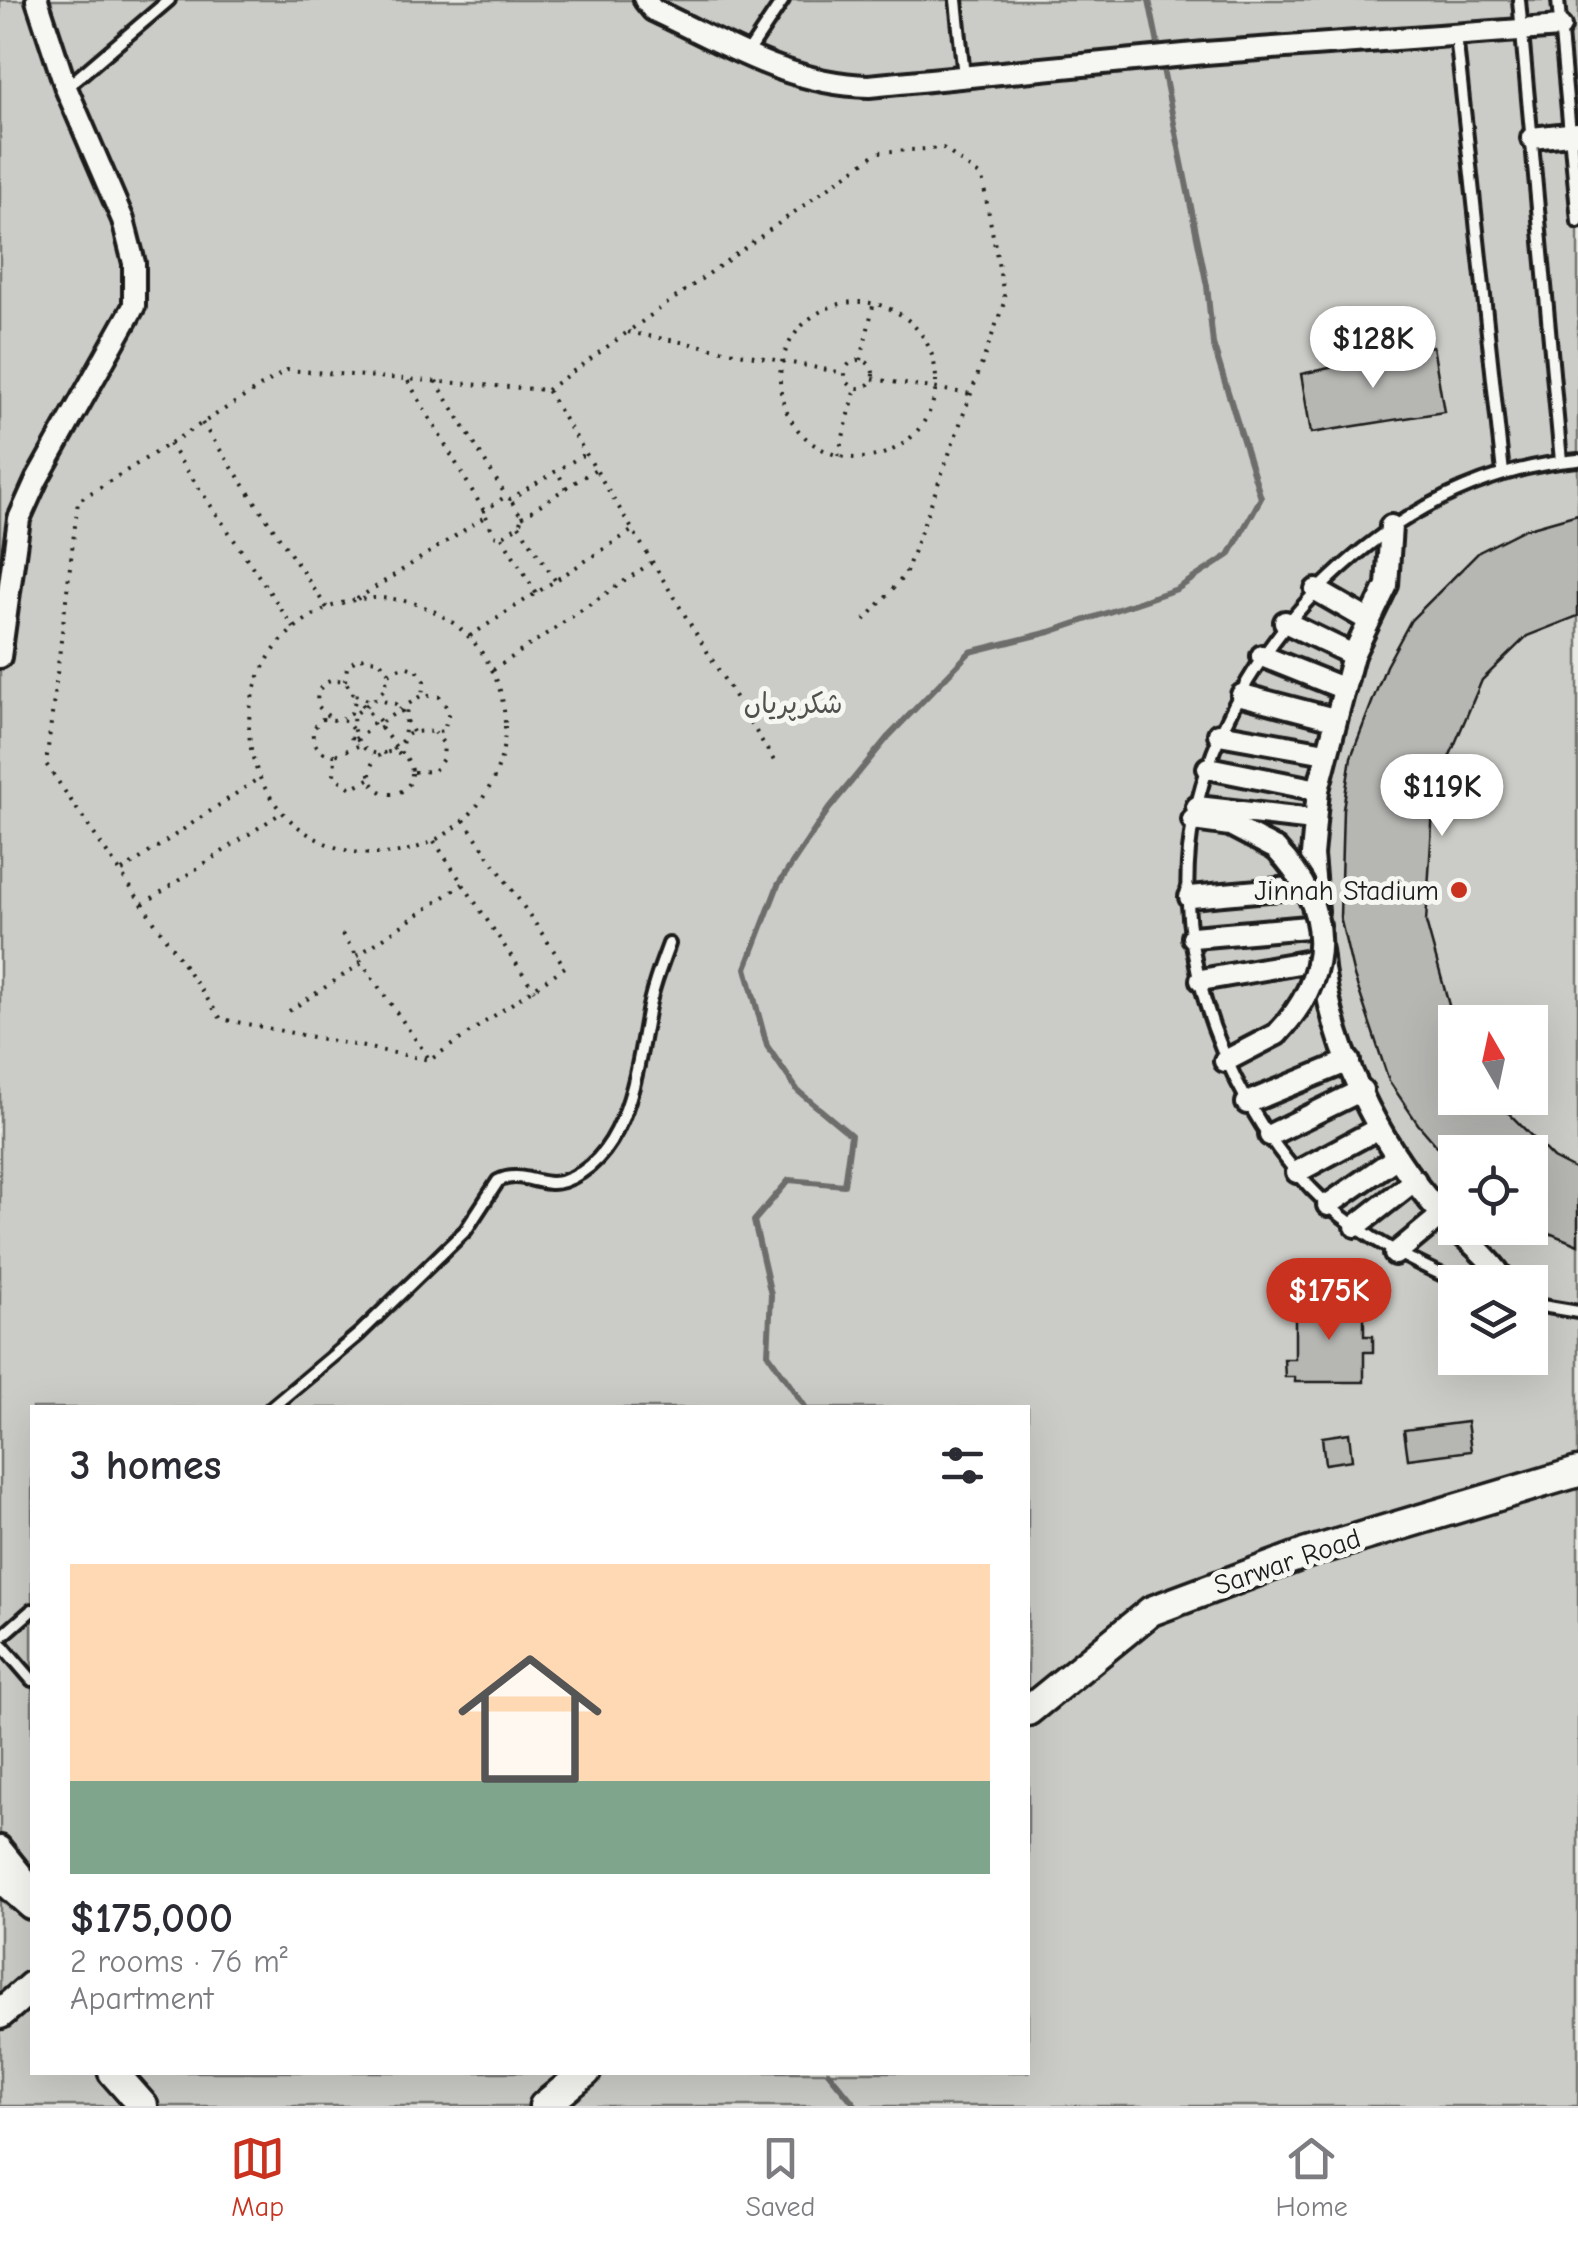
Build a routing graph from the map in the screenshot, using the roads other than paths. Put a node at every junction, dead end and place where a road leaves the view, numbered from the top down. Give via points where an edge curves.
1 (37, 0) edge
2 (169, 0) edge
3 (645, 0) edge
4 (783, 0) edge
5 (956, 0) edge
6 (1520, 0) edge
7 (1558, 0) edge
8 (1560, 27) junction
9 (1523, 30) junction
10 (1456, 35) junction
11 (748, 54) junction
12 (964, 76) junction
13 (66, 88) junction
14 (1574, 134) edge
15 (1532, 138) junction
16 (1578, 222) edge
17 (1578, 460) edge
18 (1562, 461) junction
19 (1503, 472) junction
20 (1391, 526) junction
21 (1316, 590) junction
22 (1368, 620) junction
23 (1286, 622) junction
24 (1353, 655) junction
25 (1262, 656) junction
26 (0, 657) edge
27 (1342, 688) junction
28 (1242, 695) junction
29 (1334, 719) junction
30 (1220, 734) junction
31 (1326, 753) junction
32 (1208, 768) junction
33 (1318, 790) junction
34 (1195, 813) junction
35 (1314, 820) junction
36 (1314, 886) junction
37 (1190, 897) junction
38 (1319, 926) junction
39 (1193, 937) junction
40 (669, 944) dead end
41 (1322, 959) junction
42 (1200, 980) junction
43 (1225, 1060) junction
44 (1349, 1061) junction
45 (1362, 1090) junction
46 (1247, 1103) junction
47 (1379, 1128) junction
48 (1270, 1135) junction
49 (1397, 1156) junction
50 (1297, 1172) junction
51 (1415, 1180) junction
52 (1328, 1204) junction
53 (1438, 1210) edge
54 (1438, 1218) edge
55 (1356, 1226) junction
56 (1474, 1245) edge
57 (1395, 1254) junction
58 (1495, 1265) edge
59 (1438, 1273) edge
60 (1548, 1307) edge
61 (1578, 1312) edge
62 (276, 1405) edge
63 (1578, 1472) edge
64 (30, 1612) edge
65 (0, 1641) edge
66 (30, 1678) edge
67 (1030, 1709) edge
68 (0, 1847) edge
69 (0, 1877) edge
70 (30, 1901) edge
71 (30, 1988) edge
72 (1, 2013) edge
73 (30, 2021) edge
74 (117, 2075) edge
75 (582, 2075) edge
76 (143, 2106) edge
77 (544, 2106) edge

1 - 13 street
2 - 13 lane
3 - 11 street via 653,10
4 - 11 lane
5 - 12 lane
6 - 9 lane
7 - 8 lane
8 - 9 street
8 - 14 lane
9 - 10 street
9 - 15 lane
10 - 12 street
10 - 19 lane
11 - 12 street via 800,79 834,85
13 - 26 street via 123,220 134,264 134,306 20,519
14 - 15 street
14 - 16 lane
15 - 18 lane
17 - 18 lane
18 - 19 lane
19 - 20 lane
20 - 21 lane
20 - 22 street via 1387,586
21 - 22 street
21 - 23 lane
22 - 24 street
23 - 24 street
23 - 25 lane
24 - 27 street
25 - 27 street
25 - 28 lane
27 - 29 street
28 - 29 street
28 - 30 lane
29 - 31 street
30 - 31 street
30 - 32 lane
31 - 33 street
32 - 33 street
32 - 34 lane
33 - 35 street
34 - 35 street
34 - 37 lane
34 - 43 street, bridge via 1276,849 1309,890 1320,941 1309,992 1277,1034
35 - 36 street
36 - 37 street
36 - 38 street
37 - 39 lane
38 - 39 street
38 - 41 street
39 - 42 lane
40 - 62 lane via 629,1108 599,1153 565,1180 524,1175 498,1181 466,1230
41 - 42 street
41 - 44 street
42 - 43 lane
43 - 46 lane
44 - 45 street
44 - 46 street
45 - 47 street
45 - 48 street
46 - 48 lane
47 - 49 street
47 - 50 street
48 - 50 lane
49 - 51 street
49 - 52 street
50 - 52 lane
51 - 53 street
51 - 55 street
52 - 55 lane
54 - 57 street
55 - 57 lane
56 - 58 street
57 - 59 lane
60 - 61 lane
63 - 67 main road, Sarwar Road via 1304,1554 1151,1611
64 - 65 lane
65 - 66 lane
68 - 70 street via 29,1883
69 - 70 main road
71 - 72 main road
72 - 73 main road
74 - 76 main road
75 - 77 main road

